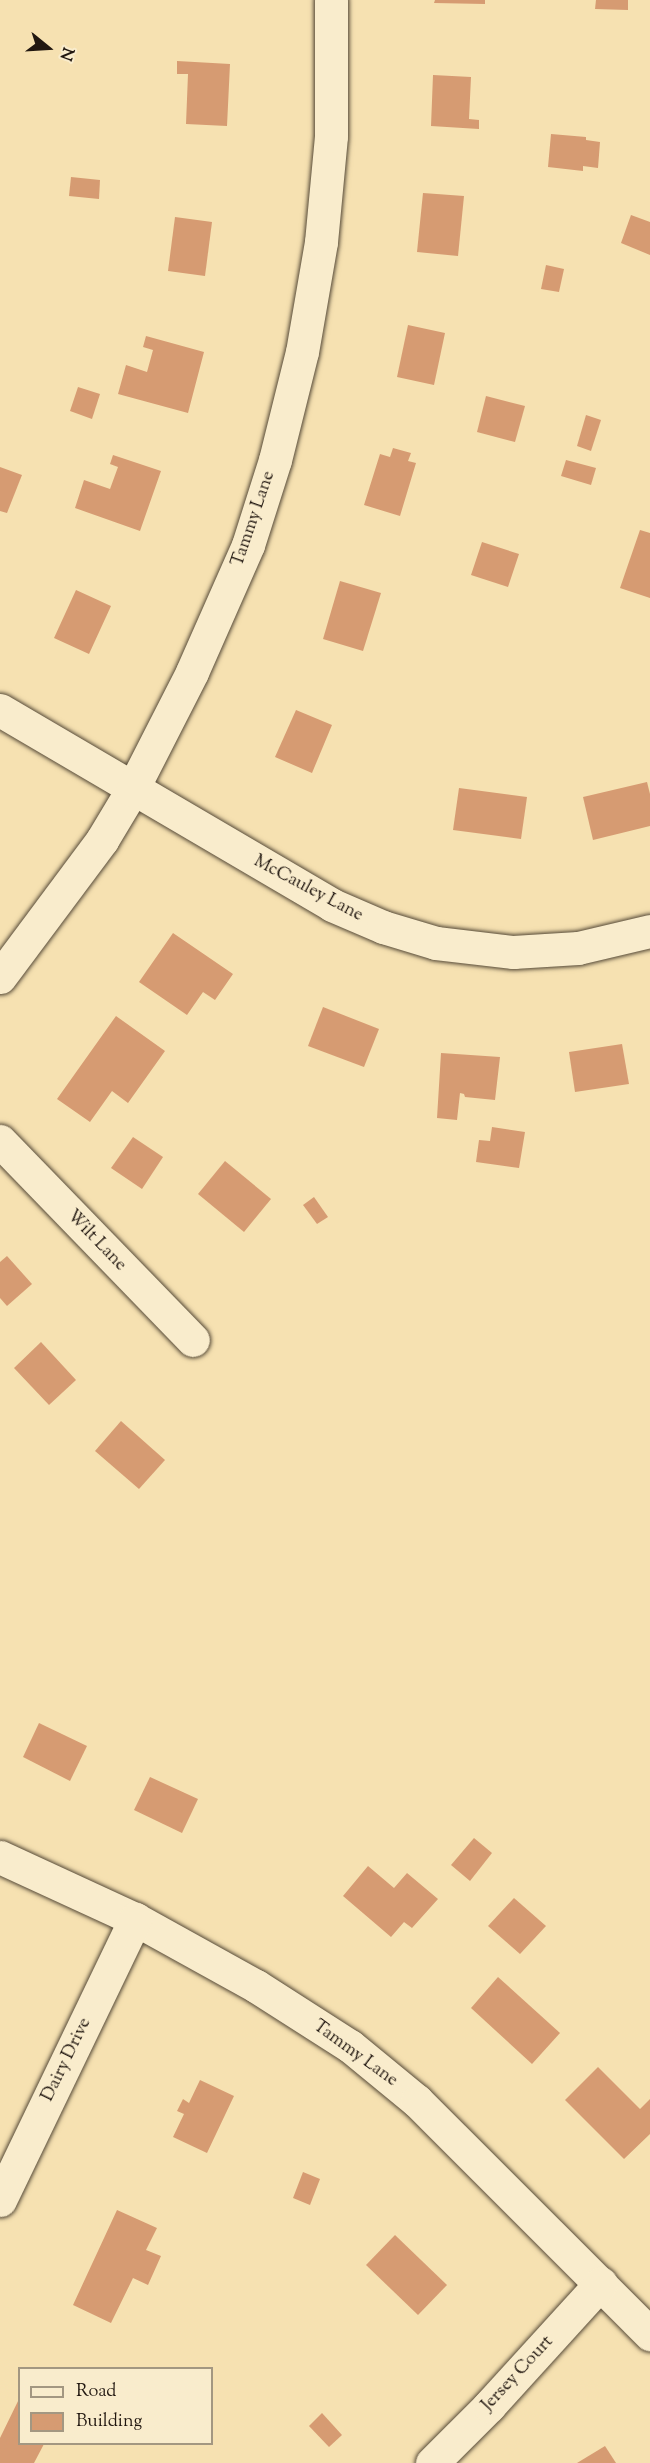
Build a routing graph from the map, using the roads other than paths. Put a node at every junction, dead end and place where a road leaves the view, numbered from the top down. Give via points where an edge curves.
1 (331, 0) edge
2 (0, 710) edge
3 (132, 790) junction
4 (650, 931) edge
5 (0, 977) edge
6 (0, 1142) edge
7 (193, 1340) dead end
8 (0, 1857) edge
9 (135, 1919) junction
10 (0, 2200) edge
11 (601, 2283) junction
12 (650, 2334) edge
13 (432, 2463) edge

1 - 3 street, Tammy Lane via 331,136 321,242 302,352 275,460 248,545 192,672
2 - 3 street, McCauley Lane
3 - 4 street, McCauley Lane via 332,905 383,927 436,943 513,952 578,948
3 - 5 street, Tammy Lane via 102,840
6 - 7 street, Wilt Lane
8 - 9 street, Tammy Lane
9 - 10 street, Dairy Drive
9 - 11 street, Tammy Lane via 256,1986 350,2046 417,2101
11 - 12 street, Tammy Lane
11 - 13 street, Jersey Court

